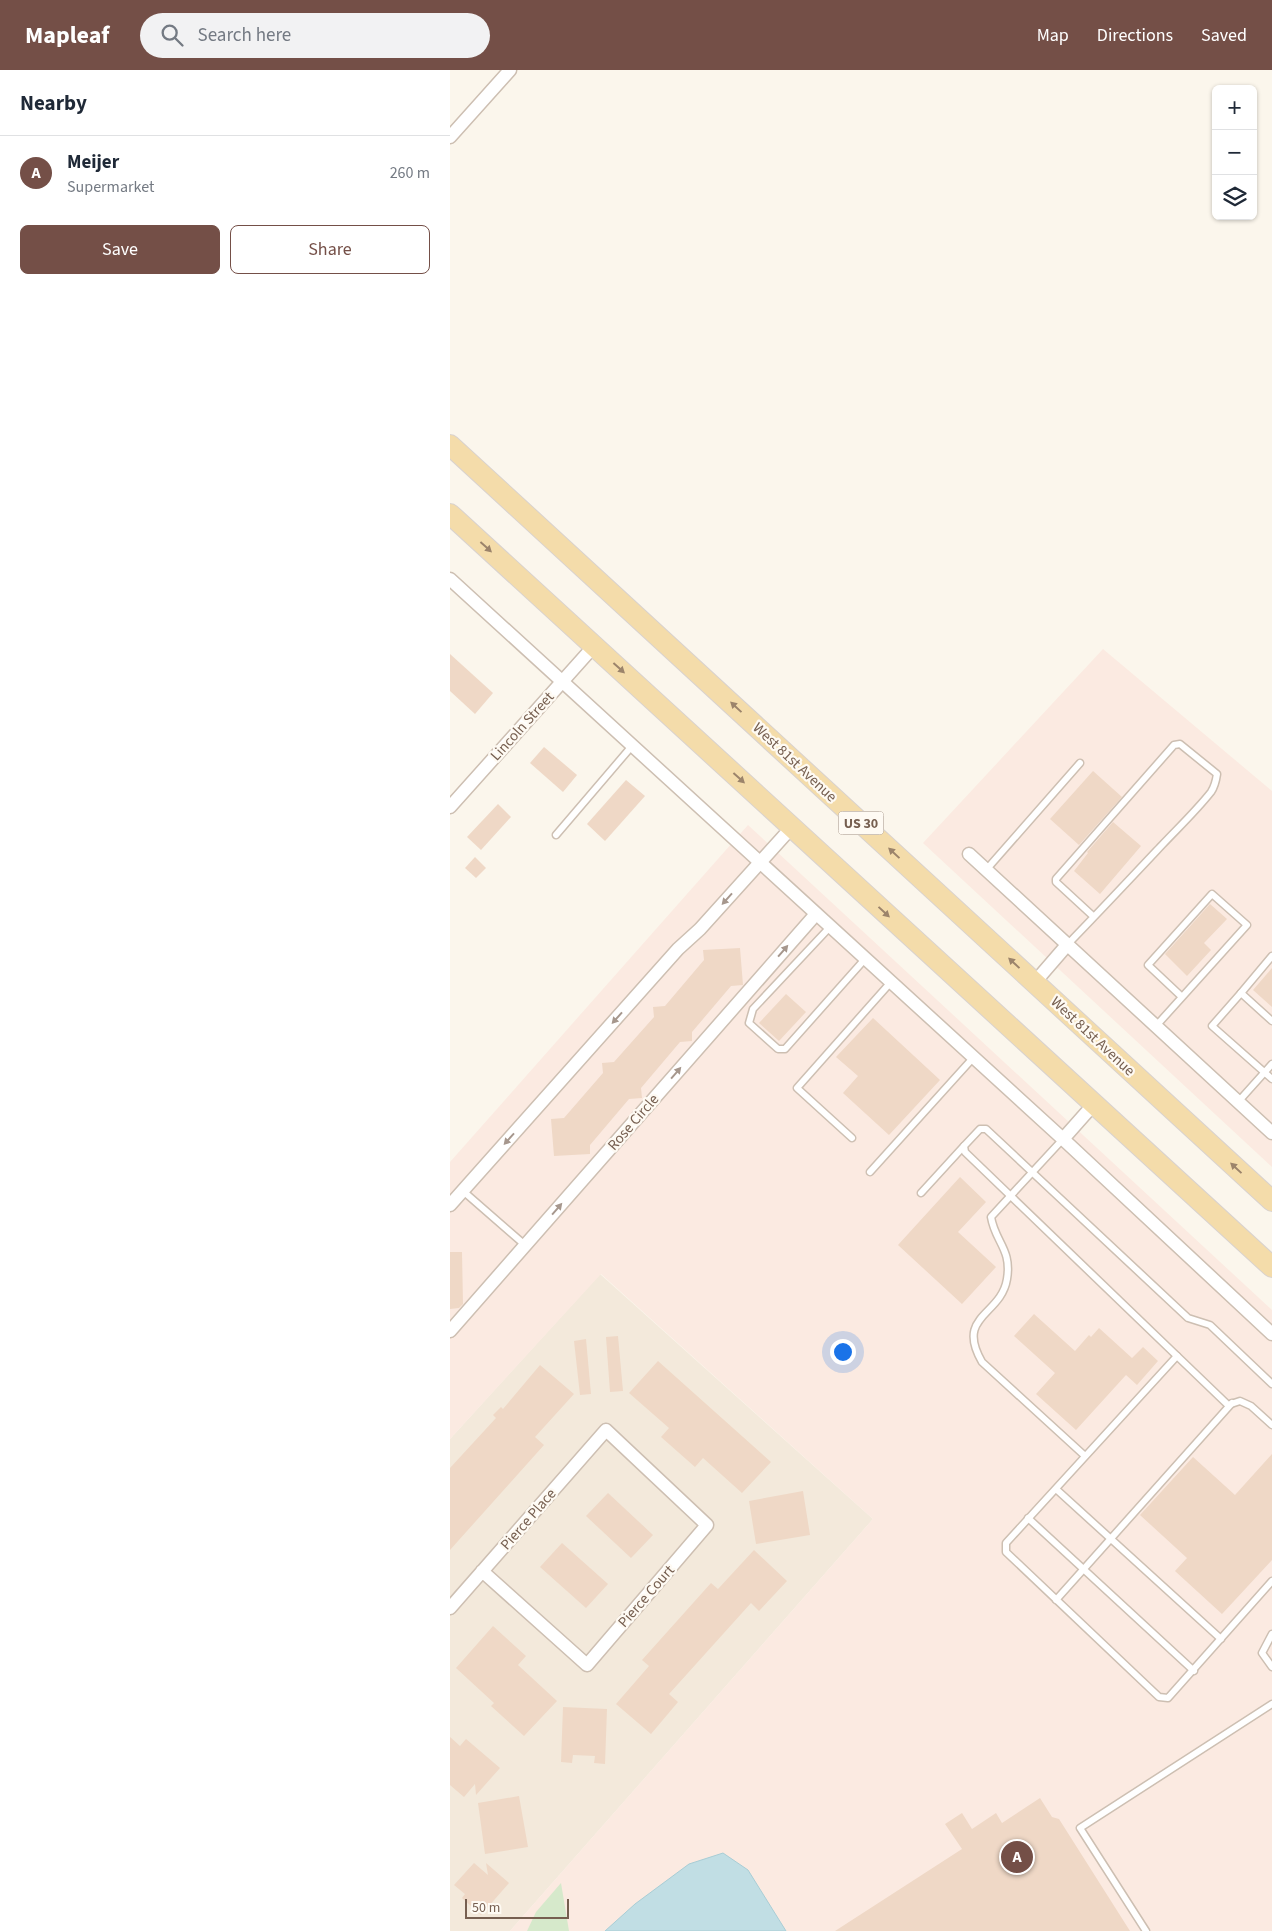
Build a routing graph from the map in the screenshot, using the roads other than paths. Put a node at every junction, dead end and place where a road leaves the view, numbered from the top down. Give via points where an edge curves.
1 (510, 70) edge
2 (450, 137) edge
3 (450, 445) edge
4 (450, 514) edge
5 (450, 579) edge
6 (594, 646) junction
7 (562, 681) junction
8 (632, 746) junction
9 (1080, 763) dead end
10 (450, 807) edge
11 (792, 827) junction
12 (556, 835) dead end
13 (969, 854) dead end
14 (760, 862) junction
15 (986, 870) junction
16 (816, 914) junction
17 (1094, 917) junction
18 (830, 927) junction
19 (1068, 945) junction
20 (1272, 956) edge
21 (865, 959) junction
22 (891, 982) junction
23 (1035, 982) junction
24 (1242, 993) junction
25 (1182, 997) junction
26 (1272, 1021) edge
27 (1156, 1026) junction
28 (973, 1058) junction
29 (1272, 1064) edge
30 (1264, 1072) junction
31 (1272, 1080) edge
32 (1238, 1102) junction
33 (1094, 1104) junction
34 (1272, 1133) edge
35 (852, 1138) dead end
36 (1063, 1139) junction
37 (964, 1146) junction
38 (1033, 1171) junction
39 (870, 1172) dead end
40 (463, 1191) junction
41 (921, 1193) dead end
42 (1012, 1195) junction
43 (1272, 1201) edge
44 (450, 1205) edge
45 (525, 1245) junction
46 (1272, 1267) edge
47 (450, 1331) edge
48 (1272, 1334) edge
49 (1177, 1356) junction
50 (1272, 1384) edge
51 (1232, 1404) junction
52 (1272, 1425) edge
53 (606, 1430) joint
54 (1085, 1456) junction
55 (1056, 1489) junction
56 (1028, 1518) junction
57 (1111, 1539) junction
58 (1084, 1569) junction
59 (482, 1570) junction
60 (1272, 1581) edge
61 (1056, 1600) junction
62 (450, 1608) edge
63 (1272, 1634) edge
64 (1222, 1639) junction
65 (1272, 1667) edge
66 (1194, 1671) junction
67 (1272, 1704) edge
68 (1146, 1931) edge

1 - 2 street
23 -> 3 main road, West 81st Avenue / US 30
4 -> 6 main road
5 - 7 street
6 - 7 street, Lincoln Street
6 -> 11 main road
7 - 8 street
7 - 10 street, Lincoln Street
8 - 12 lane
8 - 14 street
9 - 15 lane
11 - 14 street
11 -> 33 main road
13 - 15 street
14 - 16 street
14 -> 40 street via 700,929 678,948
15 - 19 street
16 - 18 street
45 -> 16 street, Rose Circle
17 - 17 lane via 1056,879 1174,745 1180,744 1217,774 1216,783
17 - 19 lane
18 - 21 street
18 - 21 lane via 753,1009 749,1024 778,1050 784,1049
19 - 23 street
19 - 27 street
20 - 24 lane
21 - 22 street
22 - 28 street
22 - 35 lane via 797,1088
43 -> 23 main road, West 81st Avenue / US 30
24 - 26 lane
24 - 30 lane via 1212,1026
25 - 25 lane via 1246,925 1212,894 1148,965
25 - 27 lane
27 - 32 street
28 - 36 street
28 - 39 lane
29 - 30 lane
30 - 31 lane
30 - 32 lane
32 - 34 street
33 - 36 street
33 - 46 main road
36 - 38 lane
36 - 48 street
37 - 38 lane via 980,1129 986,1129
37 - 41 lane
37 - 42 lane via 965,1152
38 - 42 lane
38 - 50 lane via 1188,1318 1210,1325
40 - 44 street
40 - 45 lane
42 - 49 lane
42 - 54 lane via 991,1217 993,1228 1006,1251 1007,1280 1004,1292 976,1324 973,1336 976,1350 982,1362
45 - 47 street, Rose Circle
49 - 51 lane via 1228,1404
49 - 54 lane
51 - 52 lane via 1240,1401 1251,1406
51 - 57 lane
53 - 59 street, Pierce Place
53 - 59 street, Pierce Court via 707,1525 587,1665
54 - 55 lane
55 - 56 lane
55 - 57 lane
56 - 58 lane
56 - 61 lane via 1006,1543 1006,1552
57 - 58 lane
57 - 64 lane
58 - 61 lane
58 - 66 lane
59 - 62 street, Pierce Place
60 - 64 lane
61 - 66 lane via 1159,1697 1168,1698
63 - 65 lane via 1262,1653
64 - 66 lane
67 - 68 lane via 1080,1828

